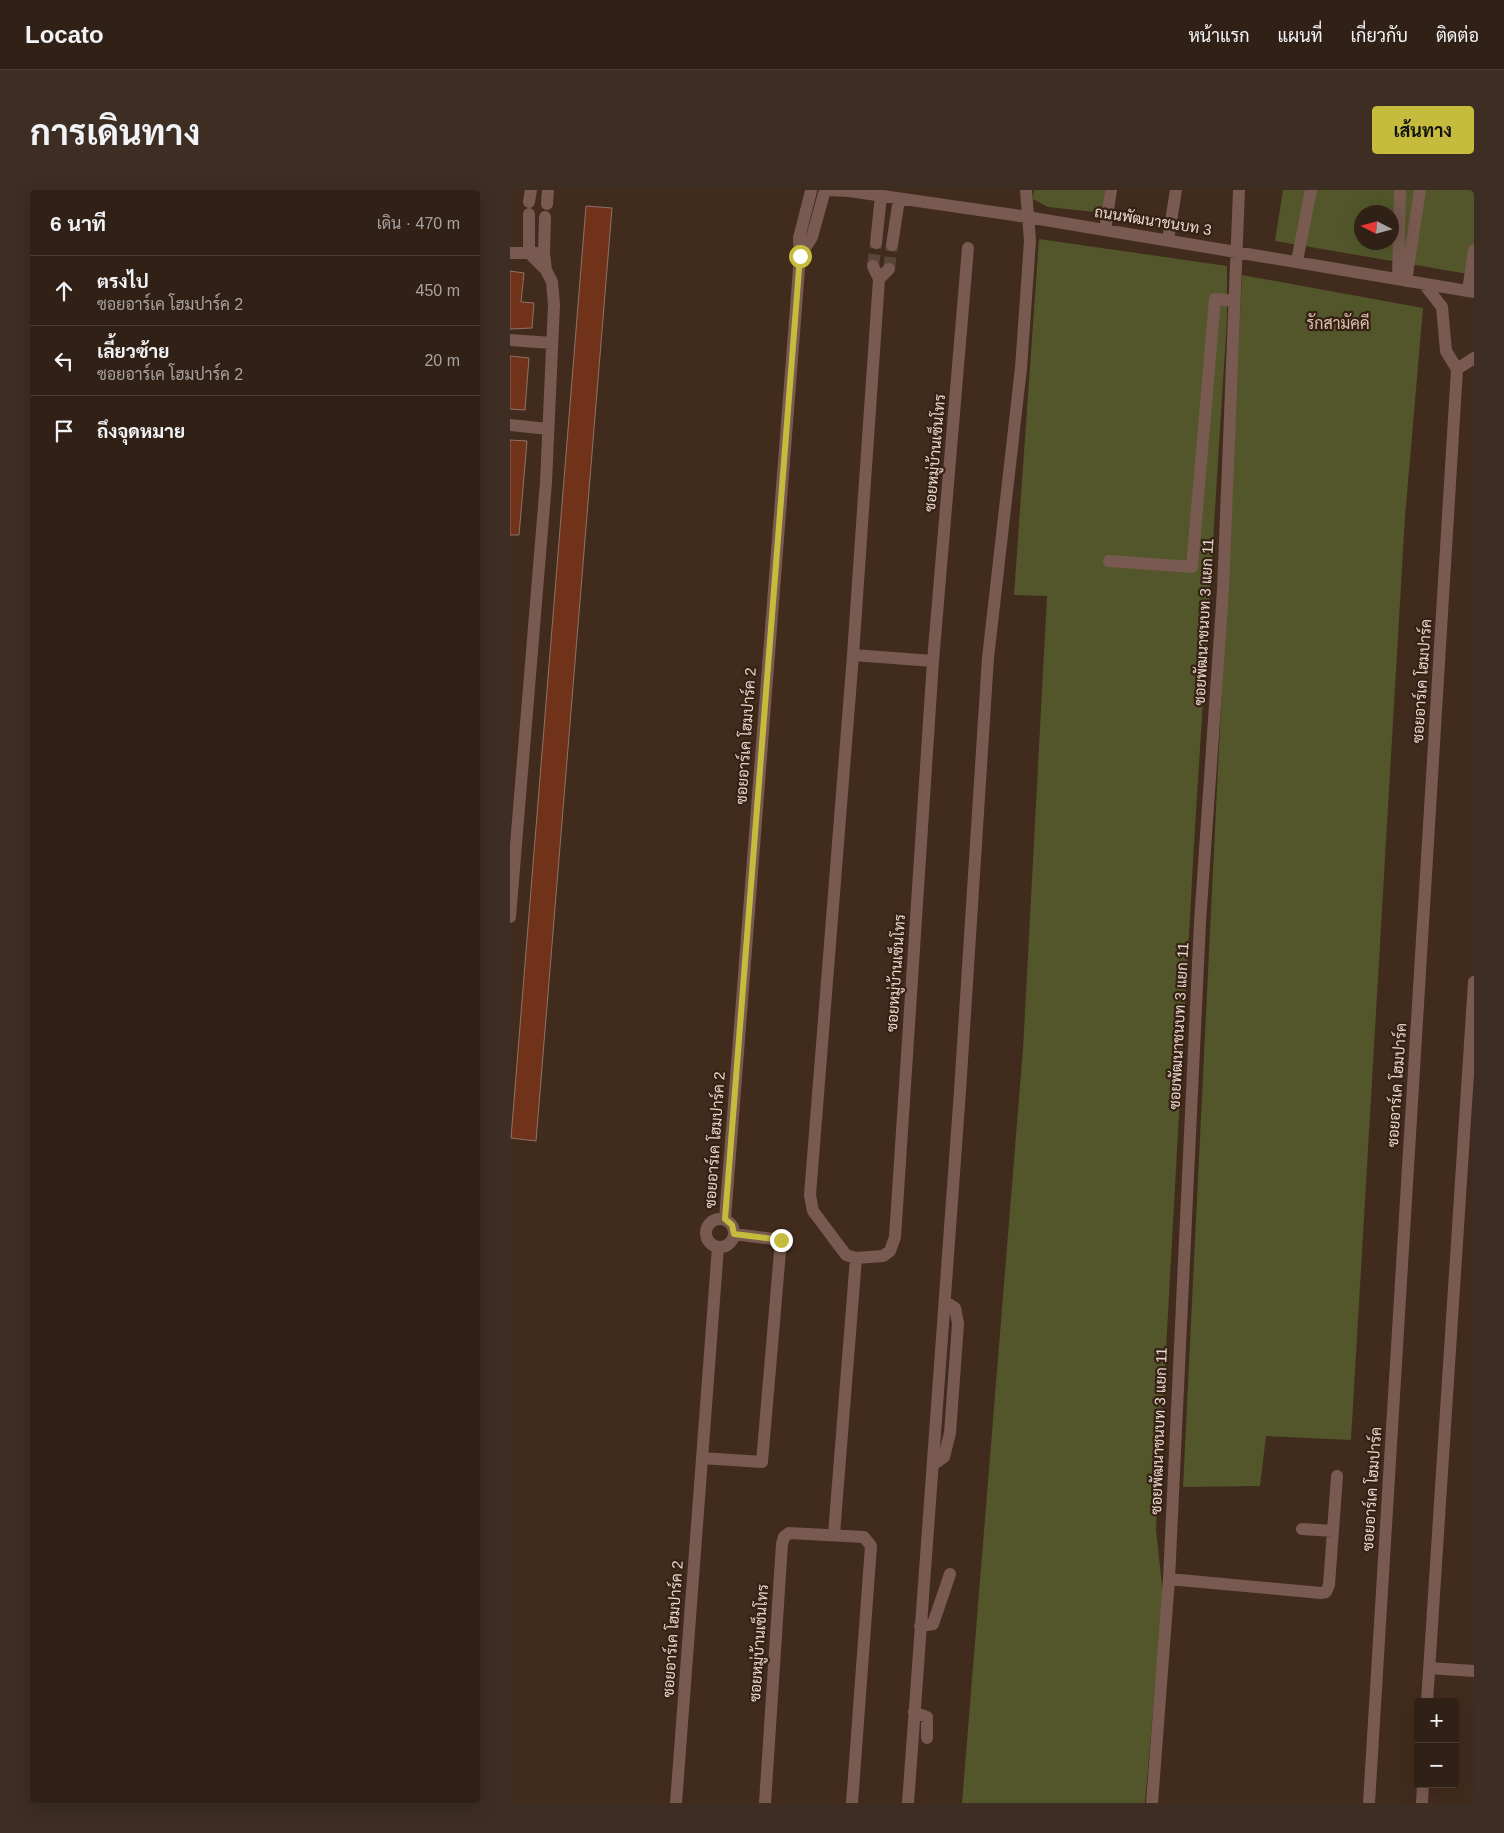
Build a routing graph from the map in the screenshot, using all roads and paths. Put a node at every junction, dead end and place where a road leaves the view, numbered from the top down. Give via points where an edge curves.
1 (548, 190) edge
2 (818, 190) edge
3 (849, 190) edge
4 (1026, 190) edge
5 (1111, 190) edge
6 (1176, 190) edge
7 (1238, 190) edge
8 (1311, 190) edge
9 (1400, 190) edge
10 (1420, 190) edge
11 (881, 196) junction
12 (899, 198) junction
13 (530, 202) edge
14 (1027, 217) junction
15 (1105, 230) junction
16 (1168, 240) junction
17 (876, 243) tunnel mouth
18 (892, 245) tunnel mouth
19 (968, 248) dead end
20 (1474, 250) edge
21 (1236, 251) junction
22 (510, 253) edge
23 (529, 253) junction
24 (544, 253) junction
25 (1297, 261) junction
26 (873, 266) tunnel mouth
27 (889, 268) tunnel mouth
28 (546, 270) junction
29 (879, 279) junction
30 (1402, 280) junction
31 (1424, 284) junction
32 (1471, 292) edge
33 (1234, 301) junction
34 (510, 340) edge
35 (552, 343) junction
36 (1474, 358) edge
37 (1457, 369) junction
38 (510, 425) edge
39 (548, 429) junction
40 (1109, 561) dead end
41 (853, 655) junction
42 (933, 661) junction
43 (510, 917) edge
44 (1474, 982) edge
45 (725, 1219) junction
46 (734, 1234) junction
47 (718, 1246) junction
48 (856, 1258) junction
49 (702, 1458) junction
50 (1337, 1476) dead end
51 (1302, 1529) dead end
52 (1333, 1531) junction
53 (834, 1534) junction
54 (950, 1574) dead end
55 (1169, 1579) junction
56 (920, 1626) junction
57 (1429, 1668) junction
58 (1474, 1671) edge
59 (1427, 1698) edge
60 (914, 1712) junction
61 (927, 1738) dead end
62 (1423, 1788) edge
63 (676, 1803) edge
64 (765, 1803) edge
65 (852, 1803) edge
66 (908, 1803) edge
67 (1152, 1803) edge
68 (1369, 1803) edge
69 (1422, 1803) edge

1 - 24 street
2 - 3 street, ถนนพัฒนาชนบท 3
2 - 45 street, ซอยอาร์เค โฮมปาร์ค 2 via 812,237 800,256
3 - 11 street, ถนนพัฒนาชนบท 3
4 - 14 street
5 - 15 street
6 - 16 street
7 - 21 street, ซอยพัฒนาชนบท 3 แยก 11
8 - 25 street
9 - 30 street
10 - 30 street
11 - 12 street, ถนนพัฒนาชนบท 3
11 - 17 street
12 - 14 street, ถนนพัฒนาชนบท 3
12 - 18 street
13 - 23 street
14 - 15 street, ถนนพัฒนาชนบท 3
14 - 56 street via 1030,241 1021,368 988,658
15 - 16 street, ถนนพัฒนาชนบท 3
16 - 21 street, ถนนพัฒนาชนบท 3
19 - 42 street, ซอยหมู่บ้านเซ็นโทร
20 - 32 street
21 - 25 street, ถนนพัฒนาชนบท 3
21 - 33 street, ซอยพัฒนาชนบท 3 แยก 11
22 - 23 street
23 - 24 street
23 - 28 street
24 - 28 street
25 - 30 street, ถนนพัฒนาชนบท 3
26 - 29 street
27 - 29 street
28 - 35 street via 553,292
29 - 41 street
30 - 31 street, ถนนพัฒนาชนบท 3
31 - 32 street, ถนนพัฒนาชนบท 3
31 - 37 street via 1442,307 1446,351
33 - 40 street via 1215,299 1192,567
33 - 55 street, ซอยพัฒนาชนบท 3 แยก 11 via 1223,590 1200,922
34 - 35 street
35 - 39 street
36 - 37 street
37 - 68 street, ซอยอาร์เค โฮมปาร์ค
38 - 39 street
39 - 43 street
41 - 42 street
41 - 48 street via 810,1195 814,1211 846,1255
42 - 48 street, ซอยหมู่บ้านเซ็นโทร via 895,1237 890,1250 883,1256
44 - 57 street
45 - 46 street, ซอยอาร์เค โฮมปาร์ค 2 via 732,1225
45 - 47 street, ซอยอาร์เค โฮมปาร์ค 2 via 716,1219 706,1229 707,1238
46 - 47 street via 727,1245
46 - 49 street via 781,1240 762,1462
47 - 49 street, ซอยอาร์เค โฮมปาร์ค 2
48 - 53 street
49 - 63 street, ซอยอาร์เค โฮมปาร์ค 2
50 - 52 street
51 - 52 street
52 - 55 street via 1330,1586 1321,1593
53 - 64 street, ซอยหมู่บ้านเซ็นโทร via 789,1533 782,1544
53 - 65 street, ซอยหมู่บ้านเซ็นโทร via 864,1537 870,1546
54 - 56 street via 933,1624
55 - 67 street, ซอยพัฒนาชนบท 3 แยก 11
56 - 60 street
57 - 58 street
57 - 59 street
60 - 61 street via 927,1717
60 - 66 street
62 - 69 street

